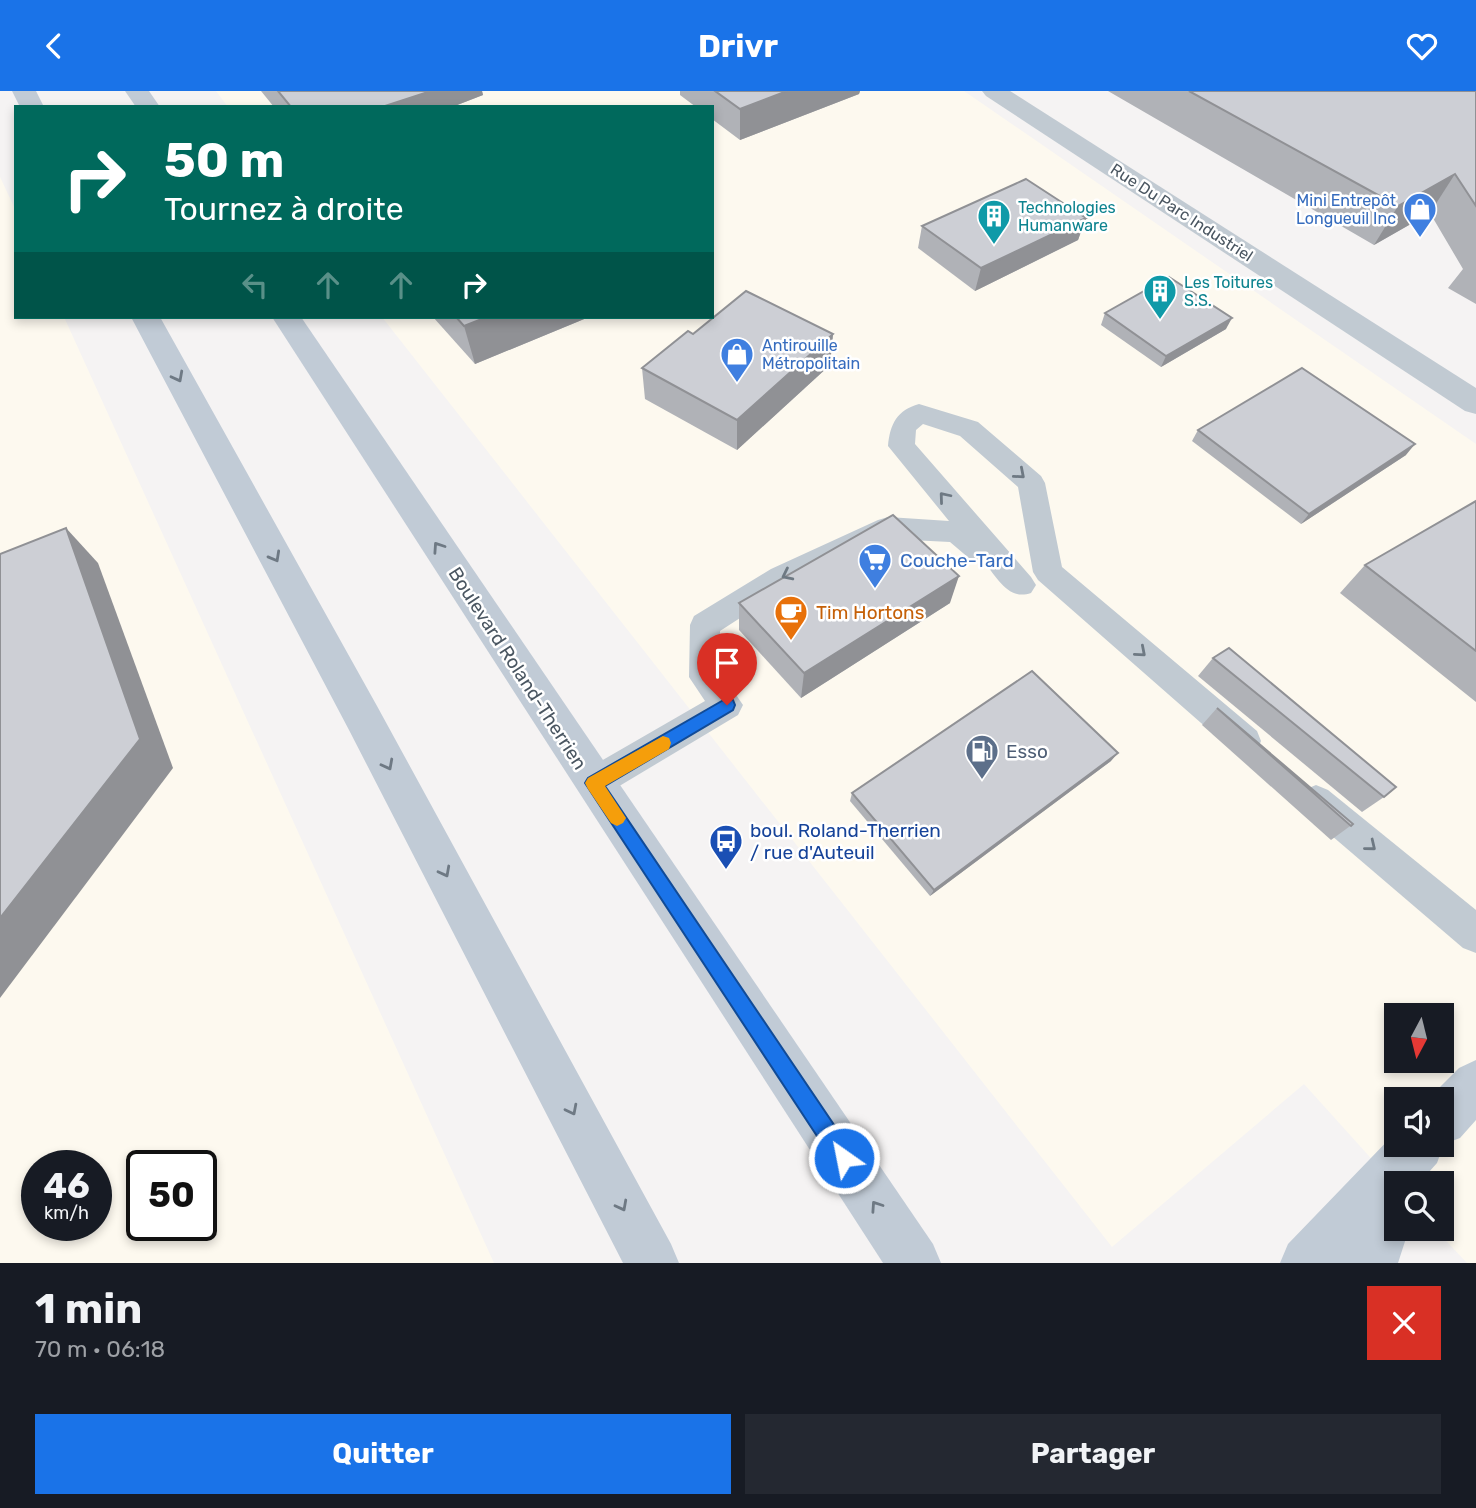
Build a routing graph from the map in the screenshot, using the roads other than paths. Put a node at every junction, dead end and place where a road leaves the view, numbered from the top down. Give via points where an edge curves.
1 (994, 91) edge
2 (146, 319) edge
3 (287, 319) edge
4 (1476, 403) edge
5 (1263, 756) edge
6 (1294, 782) edge
7 (594, 783) junction
8 (1476, 935) edge
9 (1476, 1085) edge
10 (1413, 1158) edge
11 (652, 1263) edge
12 (914, 1263) edge
13 (1307, 1263) edge
14 (1371, 1263) edge

1 - 4 street, Rue Du Parc Industriel
2 -> 11 main road via 370,729
7 -> 3 main road, Boulevard Roland-Therrien
5 - 7 lane via 1048,572 1031,483 969,429 919,413 903,426 901,446 1021,585 957,532 888,528 781,577 705,625 705,677 727,705
6 -> 8 lane
12 -> 7 main road, Boulevard Roland-Therrien
9 - 10 main road
10 - 13 main road
10 - 14 main road

